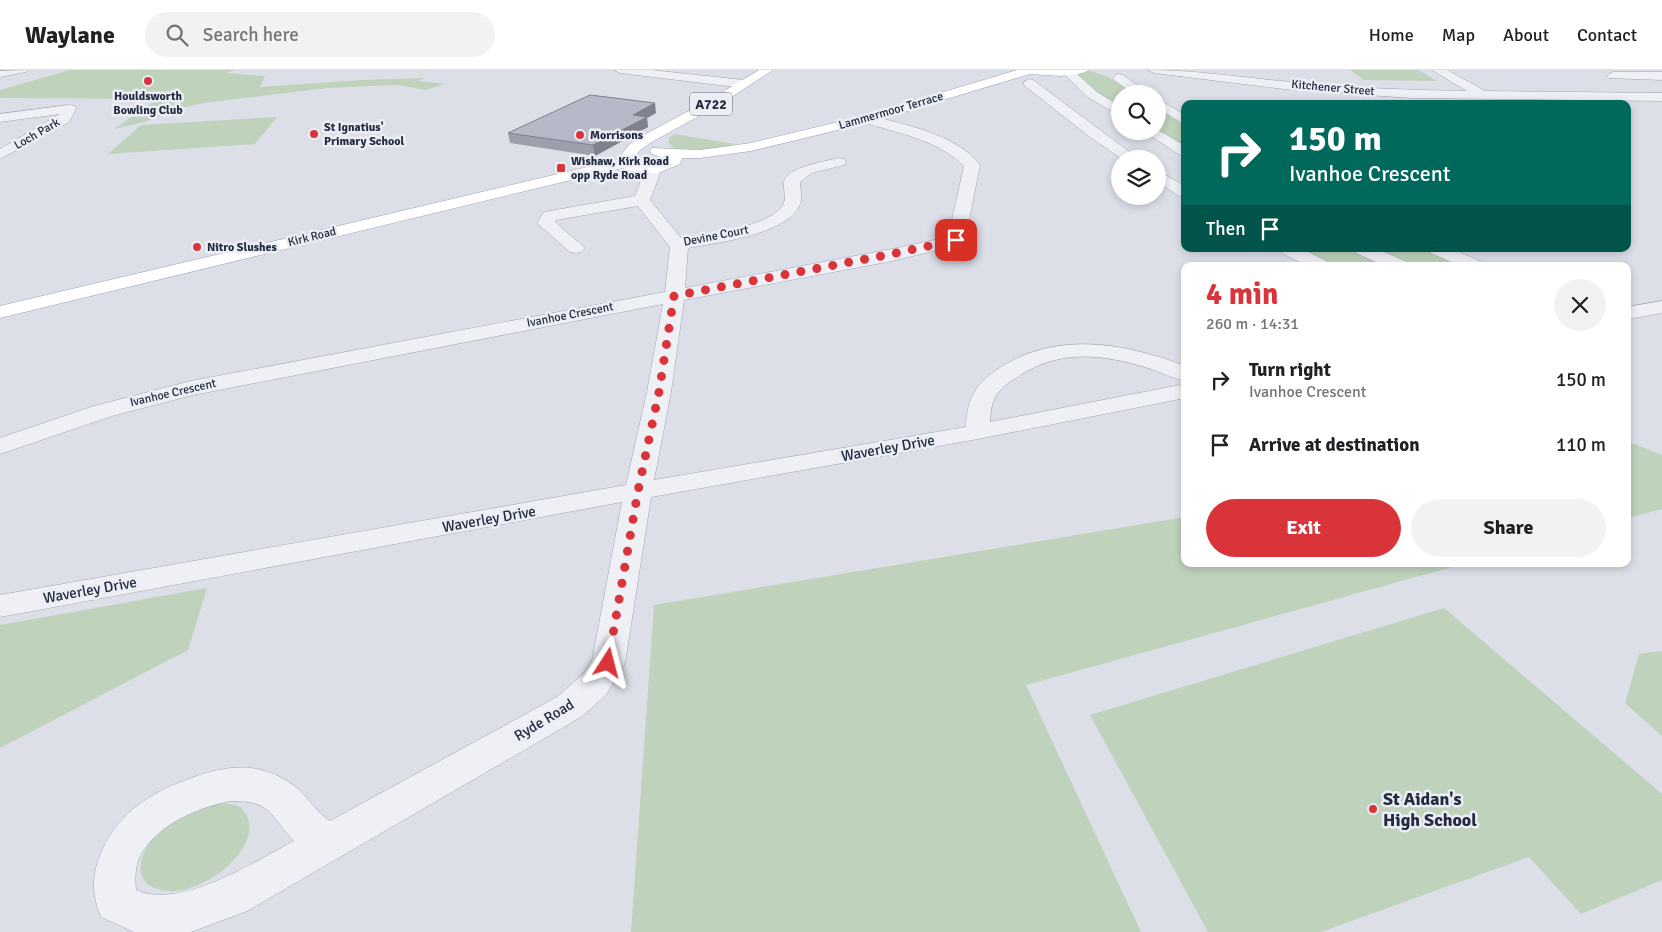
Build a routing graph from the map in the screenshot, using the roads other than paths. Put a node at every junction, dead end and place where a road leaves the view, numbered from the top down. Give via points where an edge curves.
1 (22, 70) edge
2 (620, 70) edge
3 (767, 70) edge
4 (1154, 70) edge
5 (1438, 70) edge
6 (1658, 70) edge
7 (1078, 71) edge
8 (1662, 72) edge
9 (0, 74) edge
10 (1029, 74) edge
11 (1613, 76) dead end
12 (1662, 76) edge
13 (1119, 78) dead end
14 (744, 84) junction
15 (1130, 85) edge
16 (1358, 91) junction
17 (1485, 96) junction
18 (1662, 97) edge
19 (1361, 100) edge
20 (1111, 106) edge
21 (1166, 108) edge
22 (0, 118) edge
23 (1181, 118) edge
24 (867, 119) junction
25 (654, 136) junction
26 (1165, 140) edge
27 (1119, 150) edge
28 (1181, 150) edge
29 (0, 155) edge
30 (651, 160) junction
31 (839, 162) dead end
32 (1166, 180) edge
33 (1181, 189) edge
34 (642, 200) junction
35 (678, 244) junction
36 (576, 248) dead end
37 (1294, 252) edge
38 (1369, 252) edge
39 (1444, 252) edge
40 (1313, 262) edge
41 (1391, 262) edge
42 (1466, 262) edge
43 (674, 296) junction
44 (1662, 307) edge
45 (0, 312) edge
46 (1631, 312) edge
47 (1181, 372) edge
48 (1181, 392) edge
49 (978, 432) junction
50 (0, 446) edge
51 (638, 491) junction
52 (0, 606) edge
53 (332, 841) junction

1 - 9 street
2 - 14 street
3 - 14 main road, Kirk Road / A722
4 - 16 street, Kitchener Street
5 - 17 street
6 - 8 street
7 - 10 main road, Lammermoor Terrace
7 - 20 street via 1070,74
10 - 24 main road, Lammermoor Terrace
10 - 27 street via 1095,134
11 - 12 street
13 - 15 street
14 - 25 main road, Kirk Road / A722
16 - 17 street, Kitchener Street
16 - 19 street
17 - 18 street, Kitchener Street
21 - 23 street
22 - 29 street, Loch Park via 70,108 64,119
24 - 30 main road, Lammermoor Terrace via 724,156
24 - 43 street, Ivanhoe Crescent via 947,145 972,165 956,240
25 - 30 main road via 658,147
25 - 30 main road, Kirk Road / A722 via 635,147
26 - 28 street
30 - 34 street via 652,174
30 - 45 main road, Kirk Road / A722 via 538,182
31 - 35 street, Devine Court via 807,170 792,180 792,203 786,212 757,228
32 - 33 street
34 - 35 street
34 - 36 street via 550,216 546,223
35 - 43 street, Ryde Road
37 - 40 street
38 - 41 street
39 - 42 street
43 - 50 street, Ivanhoe Crescent via 191,388 103,411
43 - 51 street, Ryde Road via 659,392
44 - 46 street
47 - 49 street via 1119,355 1088,351 1062,351 1024,362 996,380 980,404
48 - 49 street, Waverley Drive
49 - 51 street, Waverley Drive
51 - 52 street, Waverley Drive
51 - 53 street, Ryde Road via 608,663 594,685 569,707
53 - 53 street, Ryde Road via 309,829 268,789 239,784 210,788 171,803 145,821 124,846 113,881 116,902 144,915 185,913 232,897

